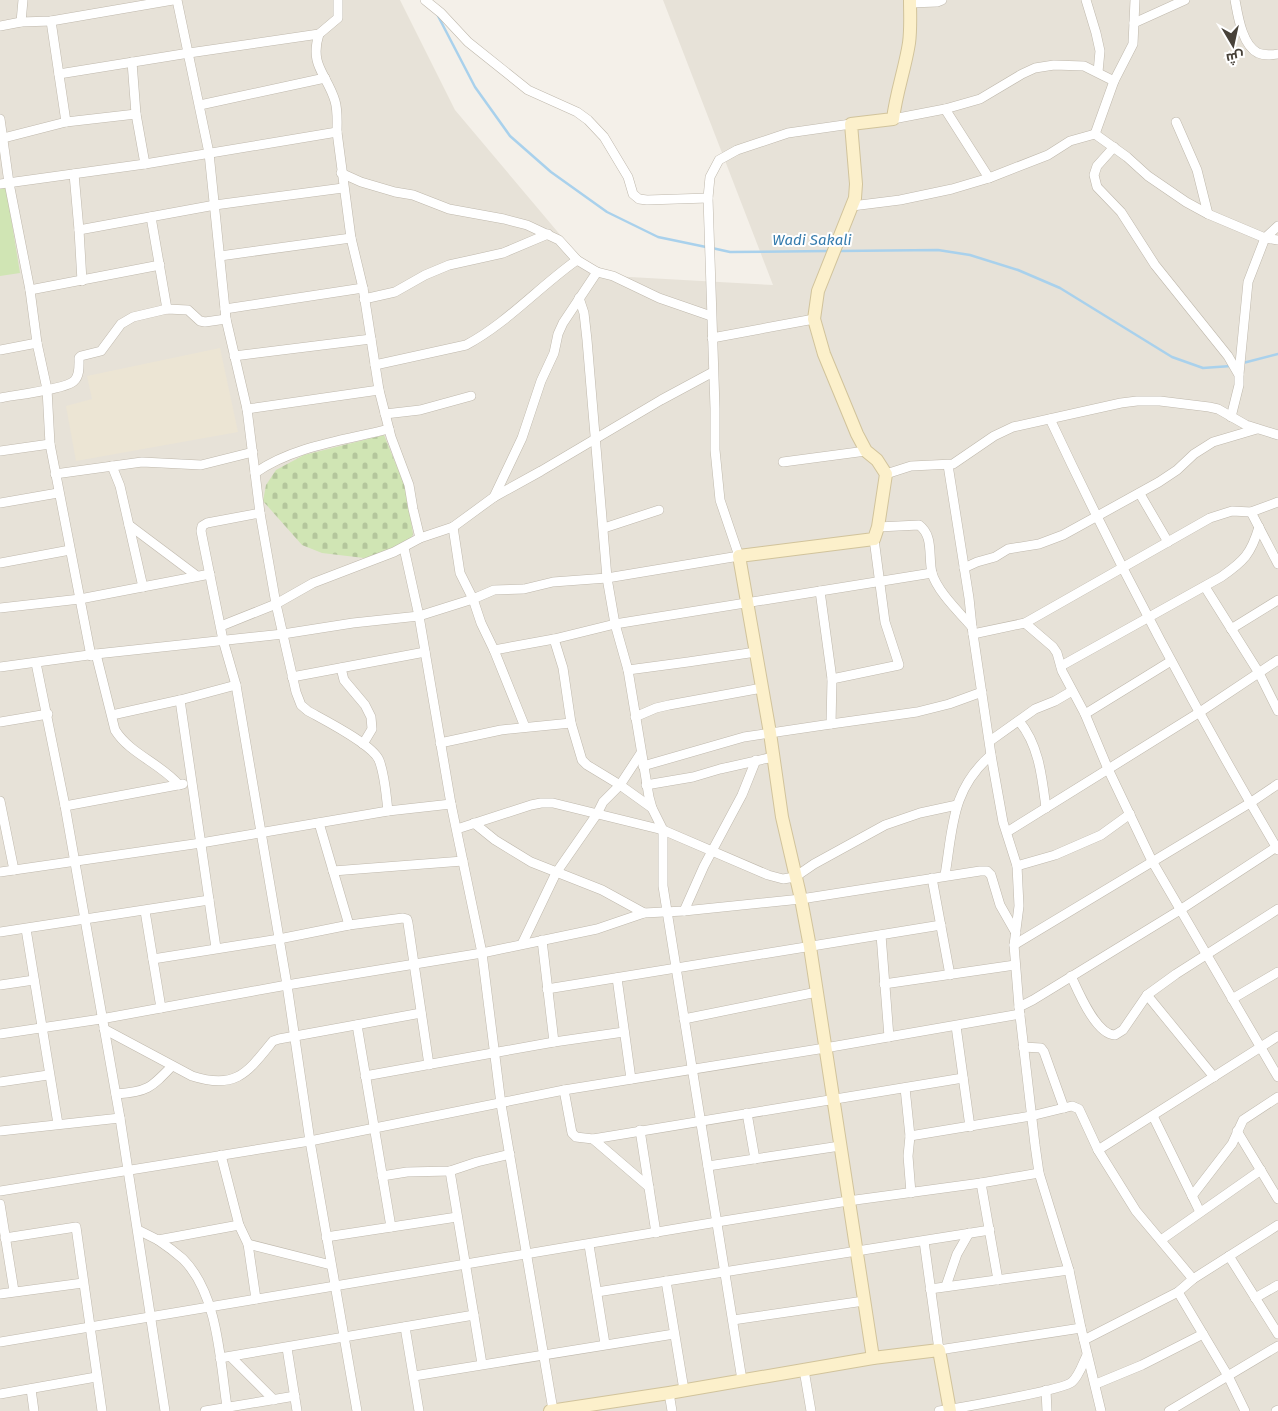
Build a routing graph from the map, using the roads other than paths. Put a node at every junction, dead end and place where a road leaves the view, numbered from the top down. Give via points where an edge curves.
1 (23, 0) edge
2 (173, 0) edge
3 (177, 0) edge
4 (338, 0) edge
5 (424, 0) edge
6 (942, 0) edge
7 (1086, 0) edge
8 (1135, 0) edge
9 (1185, 0) edge
10 (1235, 0) edge
11 (910, 1) edge
12 (122, 4) edge
13 (51, 21) junction
14 (21, 22) junction
15 (1134, 23) junction
16 (0, 26) edge
17 (319, 34) junction
18 (189, 53) junction
19 (1278, 54) edge
20 (132, 62) junction
21 (1098, 72) junction
22 (59, 74) junction
23 (325, 78) junction
24 (1114, 81) junction
25 (200, 105) junction
26 (945, 109) junction
27 (136, 114) junction
28 (0, 119) edge
29 (892, 119) junction
30 (66, 122) junction
31 (1176, 122) dead end
32 (851, 124) junction
33 (337, 132) junction
34 (1095, 134) junction
35 (1, 139) edge
36 (1114, 147) junction
37 (209, 152) junction
38 (145, 164) junction
39 (342, 173) junction
40 (74, 174) junction
41 (989, 178) junction
42 (5, 183) edge
43 (343, 188) junction
44 (708, 198) junction
45 (215, 205) junction
46 (852, 206) junction
47 (1208, 214) junction
48 (151, 217) junction
49 (1278, 226) edge
50 (80, 230) junction
51 (548, 234) junction
52 (351, 238) junction
53 (1265, 238) junction
54 (1278, 240) edge
55 (220, 256) junction
56 (577, 260) junction
57 (160, 265) junction
58 (597, 272) junction
59 (82, 281) junction
60 (362, 288) junction
61 (30, 290) junction
62 (579, 298) junction
63 (364, 299) junction
64 (167, 309) junction
65 (225, 309) junction
66 (711, 316) junction
67 (226, 319) junction
68 (814, 319) junction
69 (712, 338) junction
70 (371, 339) junction
71 (37, 343) junction
72 (0, 350) edge
73 (234, 356) junction
74 (375, 365) junction
75 (713, 372) junction
76 (1238, 375) junction
77 (47, 389) junction
78 (379, 390) junction
79 (471, 396) dead end
80 (0, 398) edge
81 (247, 408) junction
82 (385, 414) junction
83 (1231, 417) junction
84 (1050, 419) junction
85 (1257, 429) junction
86 (389, 430) junction
87 (1278, 436) edge
88 (594, 440) junction
89 (50, 444) junction
90 (0, 451) edge
91 (866, 451) junction
92 (253, 452) junction
93 (783, 462) dead end
94 (948, 465) junction
95 (112, 466) junction
96 (255, 472) junction
97 (55, 474) junction
98 (886, 474) junction
99 (58, 493) junction
100 (1140, 494) junction
101 (494, 497) junction
102 (1278, 502) edge
103 (0, 503) edge
104 (659, 510) dead end
105 (1251, 512) junction
106 (260, 513) junction
107 (1097, 518) junction
108 (130, 525) junction
109 (453, 527) junction
110 (1259, 527) junction
111 (604, 528) junction
112 (876, 533) junction
113 (420, 538) junction
114 (1168, 542) junction
115 (404, 548) junction
116 (70, 550) junction
117 (739, 556) junction
118 (0, 563) edge
119 (1278, 564) edge
120 (1123, 566) junction
121 (964, 568) junction
122 (932, 573) junction
123 (210, 574) junction
124 (197, 576) junction
125 (607, 578) junction
126 (880, 582) junction
127 (143, 587) junction
128 (1204, 587) junction
129 (820, 591) junction
130 (80, 598) junction
131 (473, 599) junction
132 (1278, 600) edge
133 (747, 603) junction
134 (276, 604) junction
135 (0, 608) edge
136 (419, 616) junction
137 (1148, 617) junction
138 (1025, 623) junction
139 (615, 624) junction
140 (220, 626) junction
141 (1231, 629) junction
142 (972, 630) junction
143 (283, 634) junction
144 (554, 639) junction
145 (223, 640) junction
146 (494, 650) junction
147 (425, 652) junction
148 (756, 652) junction
149 (94, 655) junction
150 (1278, 660) edge
151 (1171, 661) junction
152 (36, 663) junction
153 (1061, 666) junction
154 (0, 667) edge
155 (340, 668) junction
156 (628, 670) junction
157 (1258, 673) junction
158 (292, 677) junction
159 (832, 680) junction
160 (236, 685) junction
161 (1266, 687) junction
162 (1278, 687) edge
163 (762, 688) junction
164 (1072, 690) junction
165 (982, 692) junction
166 (180, 700) junction
167 (1278, 711) edge
168 (1200, 712) junction
169 (48, 714) junction
170 (112, 714) junction
171 (1084, 714) junction
172 (635, 717) junction
173 (1018, 720) junction
174 (0, 722) edge
175 (571, 723) junction
176 (831, 724) junction
177 (525, 727) junction
178 (770, 733) junction
179 (990, 742) junction
180 (440, 743) junction
181 (363, 744) junction
182 (641, 753) junction
183 (991, 756) junction
184 (773, 757) junction
185 (756, 760) junction
186 (643, 766) junction
187 (1108, 769) junction
188 (191, 783) junction
189 (1278, 784) edge
190 (178, 785) junction
191 (620, 785) junction
192 (646, 785) junction
193 (0, 801) edge
194 (1250, 803) junction
195 (451, 804) junction
196 (956, 804) junction
197 (65, 806) junction
198 (652, 808) junction
199 (1046, 808) junction
200 (388, 811) junction
201 (597, 814) junction
202 (1130, 814) junction
203 (2, 816) edge
204 (319, 823) junction
205 (474, 823) junction
206 (457, 829) junction
207 (663, 830) junction
208 (1007, 832) junction
209 (261, 833) junction
210 (201, 843) junction
211 (1277, 847) edge
212 (713, 851) junction
213 (1152, 861) junction
214 (75, 862) junction
215 (464, 862) junction
216 (1017, 866) junction
217 (14, 870) junction
218 (0, 872) edge
219 (333, 872) junction
220 (556, 873) junction
221 (945, 875) junction
222 (795, 877) junction
223 (932, 878) junction
224 (801, 899) junction
225 (209, 900) junction
226 (1278, 909) edge
227 (1180, 910) junction
228 (145, 911) junction
229 (684, 911) junction
230 (668, 912) junction
231 (644, 913) junction
232 (85, 919) junction
233 (349, 925) junction
234 (941, 925) junction
235 (26, 929) junction
236 (0, 932) edge
237 (1016, 933) junction
238 (881, 935) junction
239 (279, 938) junction
240 (542, 940) junction
241 (522, 944) junction
242 (1014, 945) junction
243 (810, 947) junction
244 (216, 948) junction
245 (482, 953) junction
246 (1206, 954) junction
247 (153, 959) junction
248 (414, 964) junction
249 (1015, 965) junction
250 (676, 967) junction
251 (1278, 972) edge
252 (950, 975) junction
253 (1071, 976) junction
254 (617, 978) junction
255 (34, 980) junction
256 (0, 984) edge
257 (884, 984) junction
258 (287, 985) junction
259 (547, 989) junction
260 (817, 992) junction
261 (1147, 994) junction
262 (1232, 999) junction
263 (161, 1008) junction
264 (1019, 1011) junction
265 (421, 1013) junction
266 (101, 1019) junction
267 (684, 1019) junction
268 (357, 1025) junction
269 (956, 1026) junction
270 (42, 1028) junction
271 (104, 1029) junction
272 (624, 1032) junction
273 (0, 1034) edge
274 (293, 1036) junction
275 (1278, 1036) edge
276 (889, 1037) junction
277 (554, 1042) junction
278 (1023, 1047) junction
279 (825, 1048) junction
280 (1260, 1048) junction
281 (495, 1053) junction
282 (429, 1065) junction
283 (172, 1066) junction
284 (691, 1068) junction
285 (48, 1075) junction
286 (365, 1076) junction
287 (1214, 1077) junction
288 (1278, 1077) edge
289 (963, 1078) junction
290 (631, 1079) junction
291 (0, 1082) edge
292 (905, 1088) junction
293 (564, 1090) junction
294 (116, 1094) junction
295 (1278, 1097) edge
296 (833, 1099) junction
297 (501, 1104) junction
298 (1064, 1108) junction
299 (747, 1113) junction
300 (1031, 1116) junction
301 (1154, 1116) junction
302 (120, 1118) junction
303 (700, 1120) junction
304 (58, 1124) junction
305 (970, 1127) junction
306 (374, 1129) junction
307 (640, 1130) junction
308 (1238, 1131) junction
309 (0, 1132) edge
310 (910, 1136) junction
311 (593, 1138) junction
312 (310, 1141) junction
313 (840, 1146) junction
314 (1098, 1150) junction
315 (510, 1154) junction
316 (221, 1155) junction
317 (755, 1159) junction
318 (708, 1166) junction
319 (128, 1170) junction
320 (1261, 1170) junction
321 (450, 1171) junction
322 (1039, 1172) junction
323 (382, 1176) junction
324 (981, 1183) junction
325 (648, 1187) junction
326 (0, 1191) edge
327 (911, 1193) junction
328 (1192, 1196) junction
329 (1278, 1199) edge
330 (848, 1201) junction
331 (0, 1204) edge
332 (1200, 1212) junction
333 (457, 1217) junction
334 (717, 1222) junction
335 (239, 1224) junction
336 (1278, 1225) edge
337 (391, 1227) junction
338 (138, 1230) junction
339 (990, 1230) junction
340 (656, 1233) junction
341 (969, 1234) junction
342 (6, 1238) junction
343 (326, 1238) junction
344 (158, 1240) junction
345 (1160, 1240) junction
346 (924, 1241) junction
347 (248, 1244) junction
348 (589, 1244) junction
349 (856, 1252) junction
350 (527, 1255) junction
351 (1229, 1256) junction
352 (466, 1264) junction
353 (331, 1265) junction
354 (1069, 1270) junction
355 (726, 1272) junction
356 (1193, 1279) junction
357 (998, 1280) junction
358 (666, 1281) junction
359 (84, 1283) junction
360 (1278, 1284) edge
361 (334, 1285) junction
362 (946, 1286) junction
363 (930, 1288) junction
364 (14, 1292) junction
365 (597, 1292) junction
366 (1178, 1292) junction
367 (0, 1294) edge
368 (1255, 1298) junction
369 (256, 1299) junction
370 (864, 1301) junction
371 (211, 1307) junction
372 (474, 1315) junction
373 (151, 1317) junction
374 (733, 1320) junction
375 (405, 1327) junction
376 (89, 1328) junction
377 (1081, 1328) junction
378 (674, 1334) junction
379 (1203, 1334) junction
380 (1278, 1334) edge
381 (344, 1338) junction
382 (1084, 1340) junction
383 (0, 1342) edge
384 (605, 1344) junction
385 (1278, 1346) edge
386 (287, 1348) junction
387 (939, 1350) junction
388 (544, 1355) junction
389 (1087, 1355) junction
390 (230, 1357) junction
391 (220, 1358) junction
392 (872, 1358) junction
393 (482, 1364) junction
394 (804, 1370) junction
395 (414, 1376) junction
396 (1228, 1376) junction
397 (96, 1377) junction
398 (742, 1380) junction
399 (1096, 1384) junction
400 (31, 1389) junction
401 (684, 1390) junction
402 (1046, 1390) junction
403 (669, 1393) junction
404 (0, 1394) edge
405 (295, 1396) junction
406 (274, 1400) junction
407 (227, 1407) junction
408 (553, 1410) edge
409 (946, 1410) edge
410 (1046, 1410) edge
411 (34, 1411) edge
412 (102, 1411) edge
413 (165, 1411) edge
414 (205, 1411) edge
415 (297, 1411) edge
416 (357, 1411) edge
417 (419, 1411) edge
418 (550, 1411) edge
419 (672, 1411) edge
420 (811, 1411) edge
421 (1101, 1411) edge
422 (1169, 1411) edge
423 (1245, 1411) edge

1 - 14 street
2 - 12 street
3 - 18 street
4 - 17 street via 338,18
5 - 44 street via 468,42 528,90 588,120 604,137 628,177 633,194 639,199
6 - 11 street
7 - 21 street via 1100,51
8 - 15 street
9 - 15 street
10 - 19 street via 1251,48 1260,54
11 - 29 street via 909,41
12 - 13 street
13 - 14 street
13 - 22 street
14 - 16 street
15 - 24 street via 1133,44
17 - 18 street
17 - 23 street via 316,57
18 - 20 street
18 - 25 street
20 - 22 street
20 - 27 street
21 - 24 street
21 - 26 street via 1067,64 1035,68 980,99
22 - 30 street
23 - 25 street
23 - 33 street via 335,102
24 - 34 street
25 - 37 street
26 - 29 street
26 - 41 street
27 - 30 street
27 - 38 street
28 - 35 street
29 - 32 street
30 - 35 street
31 - 47 street via 1197,170
32 - 44 street via 778,136 718,160 710,177
32 - 46 street via 856,184
33 - 37 street
33 - 39 street
34 - 36 street
34 - 41 street via 1070,141 1048,155
35 - 42 street
36 - 47 street via 1148,176
36 - 76 street via 1097,166 1094,176 1097,187 1121,212 1155,265 1228,356
37 - 38 street
37 - 45 street
38 - 40 street
39 - 43 street
39 - 51 street via 449,209 504,219
40 - 42 street
40 - 50 street
41 - 46 street via 952,189
42 - 61 street
43 - 45 street
43 - 52 street
44 - 66 street
45 - 48 street
45 - 55 street
46 - 68 street via 818,291
47 - 53 street
48 - 50 street
48 - 57 street
49 - 53 street
50 - 59 street
51 - 56 street via 559,240
51 - 63 street via 503,253 449,264 395,292
52 - 55 street
52 - 60 street
53 - 54 street
53 - 76 street via 1248,282
55 - 65 street
56 - 58 street
56 - 74 street via 493,328 466,345
57 - 59 street
57 - 64 street
58 - 62 street
58 - 66 street
59 - 61 street
60 - 63 street
60 - 65 street
61 - 71 street
62 - 88 street via 587,340
62 - 101 street via 560,328 522,438
63 - 70 street
64 - 67 street via 188,310 205,322
64 - 77 street via 127,320 101,351 79,358 73,382
65 - 67 street
66 - 69 street
67 - 73 street
68 - 69 street
68 - 91 street via 824,354
69 - 75 street
70 - 73 street
70 - 74 street
71 - 72 street
71 - 77 street
73 - 81 street
74 - 78 street
75 - 88 street
75 - 117 street via 720,500
76 - 83 street via 1238,395
77 - 80 street
77 - 89 street
78 - 81 street
78 - 82 street
79 - 82 street via 420,410
81 - 92 street
82 - 86 street
83 - 84 street via 1208,406 1137,401
83 - 85 street
84 - 94 street via 1013,427
84 - 107 street
85 - 87 street
85 - 100 street via 1213,442
86 - 96 street via 300,451
86 - 113 street via 409,486
88 - 101 street
88 - 111 street
89 - 90 street
89 - 97 street
91 - 93 street
91 - 98 street
92 - 95 street via 201,465 142,462
92 - 96 street
94 - 98 street via 911,466
94 - 121 street
95 - 97 street
95 - 108 street
96 - 106 street
97 - 99 street
98 - 112 street
99 - 103 street
99 - 116 street
100 - 107 street
100 - 114 street
101 - 109 street
102 - 105 street
104 - 111 street
105 - 110 street
105 - 114 street via 1232,511 1210,518
106 - 123 street via 202,526
106 - 134 street
107 - 120 street
107 - 121 street via 1050,540 1008,549
108 - 124 street
108 - 127 street
109 - 113 street
109 - 131 street via 460,573
110 - 119 street
110 - 128 street via 1249,552 1236,567
111 - 125 street
112 - 117 street
112 - 122 street via 919,525 924,528 928,536
112 - 126 street
113 - 115 street
114 - 120 street
115 - 134 street via 313,582
115 - 136 street
116 - 118 street
116 - 130 street
117 - 125 street
117 - 133 street
120 - 137 street
120 - 138 street
121 - 142 street
122 - 126 street
122 - 142 street via 940,589
123 - 124 street
123 - 140 street
124 - 127 street
125 - 131 street via 494,590
125 - 139 street
126 - 129 street
126 - 159 street via 887,630 899,666
127 - 130 street
128 - 137 street
128 - 141 street
129 - 133 street
129 - 159 street
130 - 135 street
130 - 149 street
131 - 136 street
131 - 146 street
132 - 141 street
133 - 139 street
133 - 148 street
134 - 140 street
134 - 143 street
136 - 143 street
136 - 147 street
137 - 151 street
137 - 153 street
138 - 142 street
138 - 153 street via 1053,647
139 - 144 street
139 - 156 street
140 - 145 street
141 - 157 street
142 - 165 street
143 - 145 street
143 - 158 street
144 - 146 street
144 - 175 street via 563,668
145 - 149 street
145 - 160 street
146 - 177 street
147 - 155 street
147 - 180 street
148 - 156 street
148 - 163 street
149 - 152 street
149 - 170 street
150 - 157 street
151 - 168 street
151 - 171 street
152 - 154 street
152 - 169 street
153 - 164 street
155 - 158 street
155 - 181 street via 344,680 366,705 371,717 372,729
156 - 172 street
157 - 161 street
157 - 168 street
158 - 181 street via 301,704 308,711
159 - 176 street
160 - 166 street
160 - 209 street
161 - 162 street
161 - 167 street
163 - 172 street via 669,705
163 - 178 street
164 - 171 street
164 - 173 street
165 - 176 street via 917,712
165 - 179 street
166 - 170 street
166 - 188 street
168 - 187 street
168 - 194 street
169 - 174 street
169 - 197 street
170 - 190 street via 120,738
171 - 187 street
172 - 182 street
173 - 179 street
173 - 199 street via 1026,729 1036,752
175 - 177 street
175 - 191 street via 582,760
176 - 178 street
177 - 180 street
178 - 184 street
178 - 186 street via 744,737
179 - 183 street
180 - 195 street
181 - 200 street via 378,758
182 - 186 street
182 - 191 street
183 - 196 street via 971,775
183 - 208 street
184 - 185 street
184 - 222 street via 784,833
185 - 192 street via 693,777
185 - 212 street
186 - 192 street
187 - 199 street
187 - 202 street
188 - 190 street
188 - 210 street
189 - 194 street
190 - 197 street
191 - 198 street
191 - 201 street via 603,802
192 - 198 street
193 - 203 street
194 - 211 street
194 - 213 street
195 - 200 street
195 - 206 street
196 - 221 street
196 - 222 street via 885,825
197 - 214 street
198 - 207 street
199 - 208 street
200 - 204 street
201 - 205 street via 541,802
201 - 207 street
201 - 220 street
202 - 213 street
202 - 216 street via 1101,835 1055,855
203 - 217 street
204 - 209 street
204 - 219 street
205 - 206 street
205 - 220 street via 519,856
206 - 215 street
207 - 212 street
207 - 230 street via 662,872
208 - 216 street
209 - 210 street
209 - 239 street
210 - 214 street
210 - 225 street
211 - 227 street
212 - 222 street via 768,875 783,879
212 - 229 street
213 - 227 street
213 - 242 street
214 - 217 street
214 - 232 street
215 - 219 street
215 - 245 street
216 - 237 street via 1019,906
217 - 218 street
219 - 233 street
220 - 231 street via 602,890
220 - 241 street
221 - 223 street
221 - 237 street via 987,871 1000,905
222 - 224 street
223 - 224 street
223 - 234 street
224 - 229 street
224 - 243 street
225 - 228 street
225 - 244 street
226 - 246 street
227 - 246 street
227 - 253 street
228 - 232 street
228 - 247 street
229 - 230 street
230 - 231 street
230 - 250 street
231 - 240 street via 597,929
232 - 235 street
232 - 266 street
233 - 239 street
233 - 248 street via 406,919
234 - 238 street
234 - 252 street
235 - 236 street
235 - 255 street
237 - 242 street
238 - 243 street
238 - 257 street
239 - 244 street
239 - 258 street
240 - 241 street
240 - 259 street
241 - 245 street
242 - 249 street
243 - 250 street
243 - 260 street
244 - 247 street
245 - 248 street
245 - 281 street
246 - 261 street
246 - 262 street
247 - 263 street
248 - 258 street
248 - 265 street
249 - 252 street
249 - 264 street
250 - 254 street
250 - 267 street
251 - 262 street
252 - 257 street
253 - 261 street via 1094,1018 1110,1035 1124,1030
253 - 264 street
254 - 259 street
254 - 272 street
255 - 256 street
255 - 270 street
257 - 276 street
258 - 263 street
258 - 274 street
259 - 277 street
260 - 267 street
260 - 279 street
261 - 287 street
262 - 280 street
263 - 266 street
264 - 269 street
264 - 278 street
265 - 268 street
265 - 282 street
266 - 270 street
266 - 271 street
267 - 284 street
268 - 274 street
268 - 286 street
269 - 276 street
269 - 289 street
270 - 273 street
270 - 285 street
271 - 283 street
271 - 294 street
272 - 277 street
272 - 290 street
274 - 283 street via 273,1042 245,1073 229,1080 205,1080
274 - 312 street
275 - 280 street
276 - 279 street
277 - 281 street
278 - 298 street via 1041,1048 1044,1052
278 - 300 street
279 - 284 street
279 - 296 street
280 - 287 street
280 - 288 street
281 - 282 street
281 - 297 street
282 - 286 street
283 - 294 street via 154,1085 144,1090
284 - 290 street
284 - 303 street
285 - 291 street
285 - 304 street
286 - 306 street
287 - 301 street
289 - 292 street
289 - 305 street
290 - 293 street
292 - 296 street
292 - 310 street
293 - 297 street
293 - 311 street via 572,1133 576,1137
294 - 302 street
295 - 308 street via 1247,1116
296 - 299 street
296 - 313 street
297 - 306 street
297 - 315 street
298 - 300 street
298 - 314 street via 1072,1106 1079,1109
299 - 303 street
299 - 317 street
300 - 305 street
300 - 322 street
301 - 314 street
301 - 328 street
302 - 304 street
302 - 319 street
303 - 307 street
303 - 318 street
304 - 309 street
305 - 310 street
306 - 312 street
306 - 323 street
307 - 311 street
307 - 325 street
308 - 320 street
308 - 328 street via 1232,1144
310 - 327 street
311 - 325 street
312 - 316 street
312 - 343 street
313 - 317 street
313 - 330 street
314 - 345 street via 1136,1211
315 - 321 street
315 - 350 street
316 - 319 street
316 - 335 street
317 - 318 street
318 - 334 street
319 - 326 street
319 - 338 street
320 - 329 street
320 - 332 street
321 - 323 street
321 - 333 street
322 - 324 street
322 - 354 street
323 - 337 street
324 - 327 street
324 - 339 street
325 - 340 street
327 - 330 street
328 - 332 street
330 - 334 street
330 - 349 street
331 - 342 street
332 - 345 street
333 - 337 street
333 - 352 street
334 - 340 street
334 - 355 street
335 - 344 street
335 - 347 street
336 - 351 street
337 - 343 street
338 - 344 street
338 - 373 street
339 - 341 street
339 - 357 street
340 - 348 street
341 - 346 street
341 - 362 street
342 - 359 street via 76,1228
342 - 364 street
343 - 353 street
344 - 371 street via 192,1270
345 - 356 street
346 - 349 street
346 - 363 street
347 - 353 street
347 - 369 street
348 - 350 street
348 - 365 street
349 - 355 street
349 - 370 street
350 - 352 street
350 - 388 street
351 - 356 street
351 - 368 street
352 - 361 street
352 - 372 street
353 - 361 street
354 - 357 street
354 - 377 street
355 - 358 street
355 - 374 street
356 - 366 street
357 - 362 street
358 - 365 street
358 - 378 street
359 - 364 street
359 - 376 street
360 - 368 street
361 - 369 street
361 - 381 street
362 - 363 street
363 - 387 street
364 - 367 street
365 - 384 street
366 - 379 street
366 - 382 street
368 - 380 street
369 - 371 street
370 - 374 street
370 - 392 street
371 - 373 street
371 - 391 street
372 - 375 street
372 - 393 street
373 - 376 street
373 - 413 street
374 - 398 street
375 - 381 street
375 - 395 street
376 - 383 street
376 - 397 street
377 - 382 street
377 - 387 street
378 - 384 street
378 - 401 street
379 - 396 street
379 - 399 street
381 - 386 street
381 - 416 street
382 - 389 street
384 - 388 street
385 - 396 street
386 - 390 street
386 - 405 street
387 - 392 street
387 - 409 street
388 - 393 street
388 - 408 street
389 - 399 street
389 - 402 street via 1070,1384
390 - 391 street
390 - 406 street
391 - 407 street
392 - 394 street
393 - 395 street
394 - 398 street
394 - 420 street
395 - 417 street
396 - 422 street
396 - 423 street
397 - 400 street
397 - 412 street
398 - 401 street
399 - 421 street
400 - 404 street
400 - 411 street
401 - 403 street
402 - 409 street
402 - 410 street
403 - 408 street
403 - 419 street
405 - 406 street
405 - 415 street
406 - 407 street
407 - 414 street
408 - 418 street

